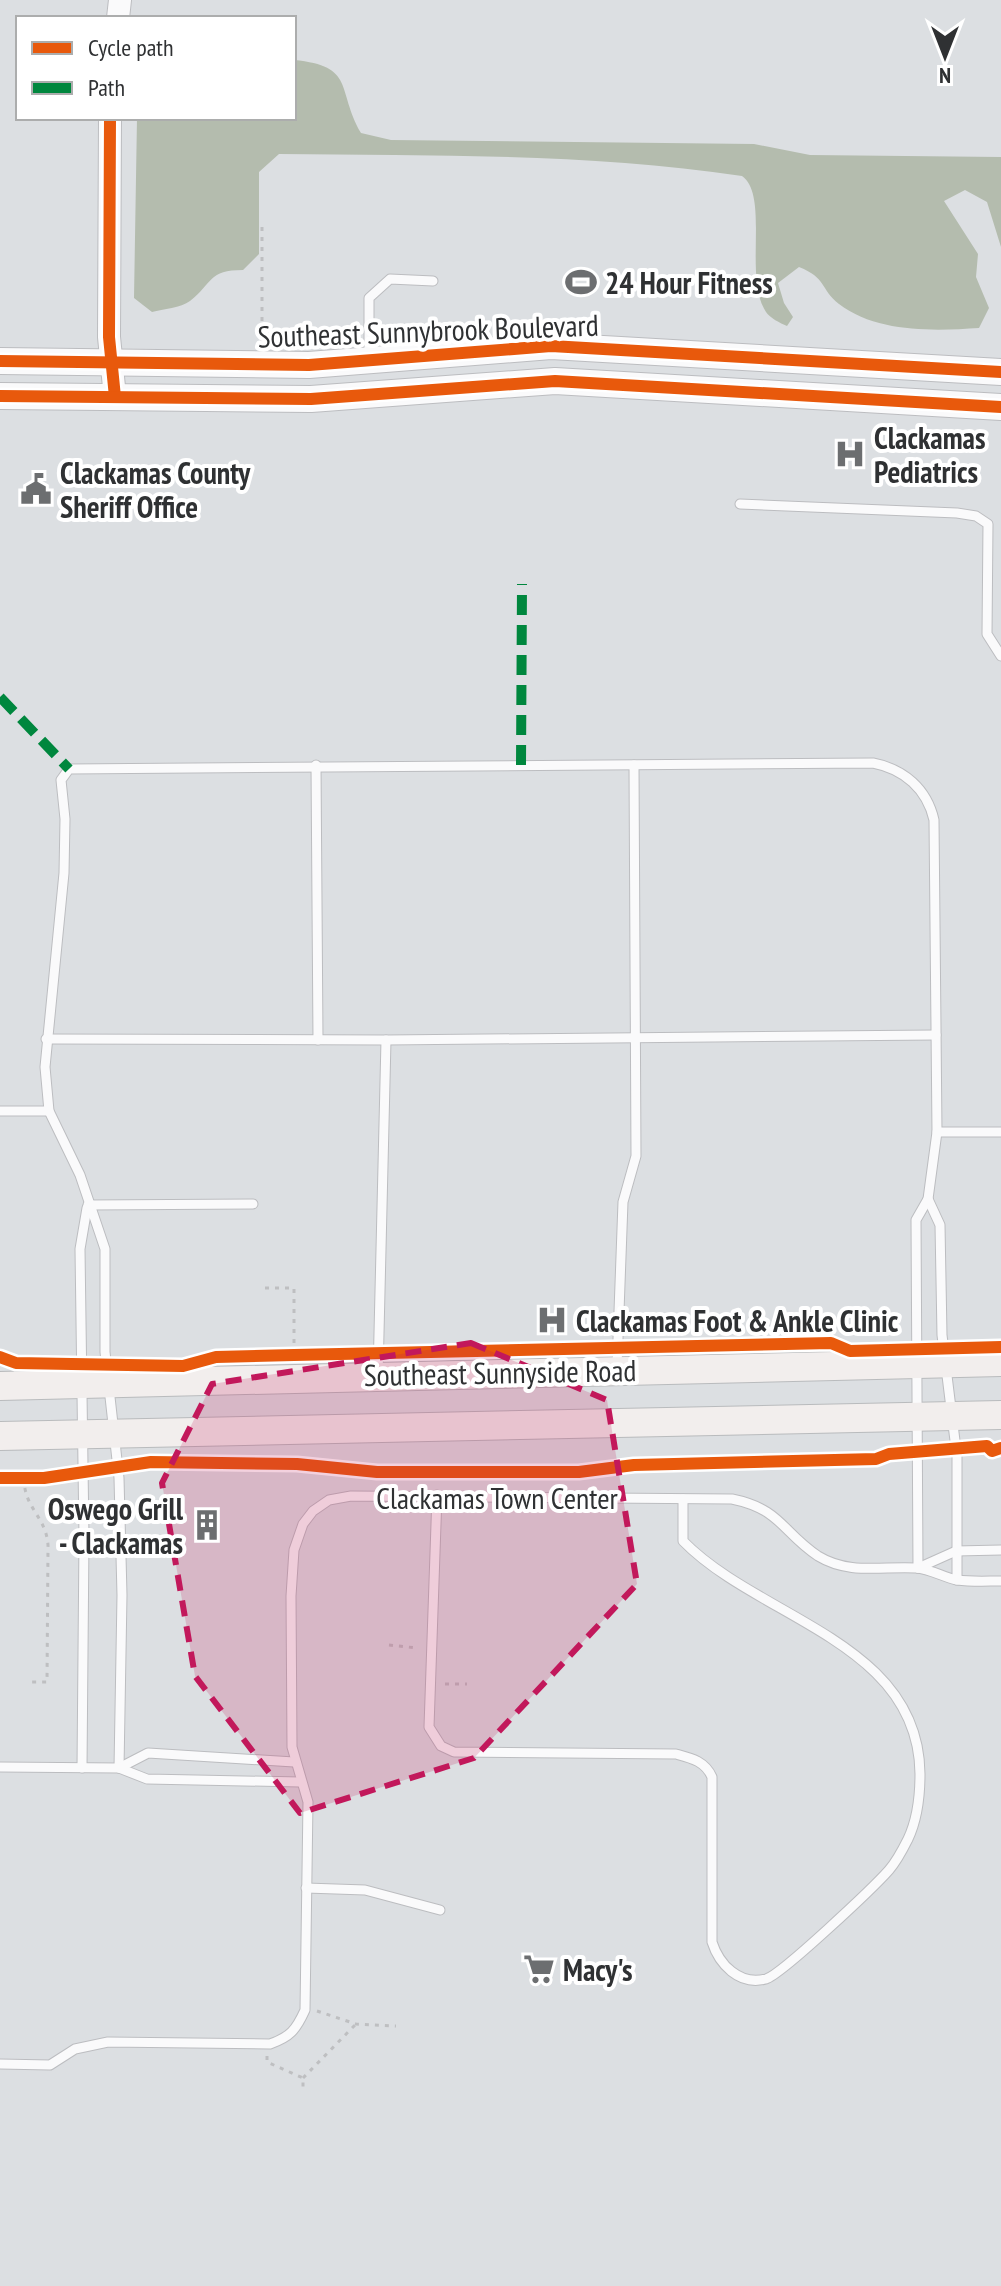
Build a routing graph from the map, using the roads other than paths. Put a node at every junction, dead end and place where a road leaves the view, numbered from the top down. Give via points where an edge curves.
1 (110, 120) edge
2 (433, 281) dead end
3 (0, 361) edge
4 (112, 362) junction
5 (370, 362) junction
6 (1001, 372) edge
7 (0, 396) edge
8 (115, 397) junction
9 (1001, 407) edge
10 (740, 504) dead end
11 (1001, 656) edge
12 (316, 765) junction
13 (634, 765) junction
14 (936, 1035) junction
15 (635, 1037) junction
16 (46, 1039) junction
17 (318, 1040) junction
18 (386, 1040) junction
19 (0, 1111) edge
20 (49, 1111) junction
21 (937, 1132) junction
22 (1001, 1132) edge
23 (928, 1199) junction
24 (253, 1204) dead end
25 (88, 1205) junction
26 (1001, 1362) edge
27 (932, 1363) junction
28 (617, 1370) junction
29 (378, 1375) junction
30 (108, 1382) junction
31 (80, 1383) junction
32 (0, 1386) edge
33 (1001, 1415) edge
34 (952, 1416) junction
35 (918, 1417) junction
36 (114, 1434) junction
37 (81, 1435) junction
38 (0, 1436) edge
39 (437, 1495) junction
40 (683, 1499) junction
41 (1001, 1550) edge
42 (956, 1551) junction
43 (918, 1568) junction
44 (957, 1580) junction
45 (1001, 1581) edge
46 (294, 1762) junction
47 (0, 1767) edge
48 (82, 1768) junction
49 (119, 1768) junction
50 (300, 1782) junction
51 (306, 1888) junction
52 (440, 1910) dead end
53 (0, 2064) edge

1 - 4 street
2 - 5 lane via 390,279 369,298
3 - 4 main road, Southeast Sunnybrook Boulevard
4 - 5 main road, Southeast Sunnybrook Boulevard
4 - 8 street
5 - 6 main road, Southeast Sunnybrook Boulevard via 551,346
7 - 8 main road, Southeast Sunnybrook Boulevard
8 - 9 main road, Southeast Sunnybrook Boulevard via 354,398 555,381
10 - 11 lane via 957,513 983,519 988,524 987,634
12 - 13 lane
12 - 16 lane via 69,769 61,780 64,873
12 - 17 lane
13 - 14 lane via 873,763 914,781 934,820
13 - 15 lane
14 - 15 lane
14 - 21 lane
15 - 18 lane
15 - 28 lane via 636,1156 623,1202
16 - 17 lane
16 - 20 lane
17 - 18 lane
18 - 29 lane
19 - 20 lane
20 - 25 lane via 80,1175
21 - 22 lane
21 - 23 lane
23 - 27 lane via 940,1225
23 - 27 lane via 916,1220
24 - 25 lane
25 - 30 lane via 105,1249
25 - 31 lane via 80,1249
26 - 27 main road, Southeast Sunnyside Road
27 - 28 main road, Southeast Sunnyside Road
27 - 34 lane
27 - 35 lane
28 - 29 main road, Southeast Sunnyside Road
29 - 30 main road, Southeast Sunnyside Road
30 - 31 main road, Southeast Sunnyside Road
30 - 36 lane
31 - 32 main road, Southeast Sunnyside Road
31 - 37 lane
33 - 34 main road, Southeast Sunnyside Road
34 - 35 main road, Southeast Sunnyside Road
34 - 42 lane
35 - 36 main road, Southeast Sunnyside Road
35 - 43 lane
36 - 37 main road, Southeast Sunnyside Road
36 - 49 lane via 122,1595
37 - 38 main road, Southeast Sunnyside Road
37 - 48 lane
39 - 40 lane, Clackamas Town Center
39 - 40 lane via 429,1727 434,1739 454,1752 676,1754 697,1760 712,1777 712,1942 718,1961 733,1973 765,1979 789,1966 889,1870 909,1837 918,1805 915,1742 881,1675 727,1577 683,1541
39 - 46 lane, Clackamas Town Center via 329,1500 303,1524 294,1550 291,1596
40 - 43 lane, Clackamas Town Center via 757,1504 817,1555 838,1565
41 - 42 lane, Clackamas Town Center
42 - 43 lane, Clackamas Town Center
42 - 44 lane
43 - 44 lane, Clackamas Town Center
44 - 45 lane, Clackamas Town Center
46 - 49 lane via 148,1753
46 - 50 lane, Clackamas Town Center
47 - 48 lane
48 - 49 lane
49 - 50 lane via 147,1779
50 - 51 lane, Clackamas Town Center via 308,1802
51 - 52 lane via 365,1890
51 - 53 lane, Clackamas Town Center via 305,2010 288,2038 270,2044 108,2042 75,2049 50,2065

